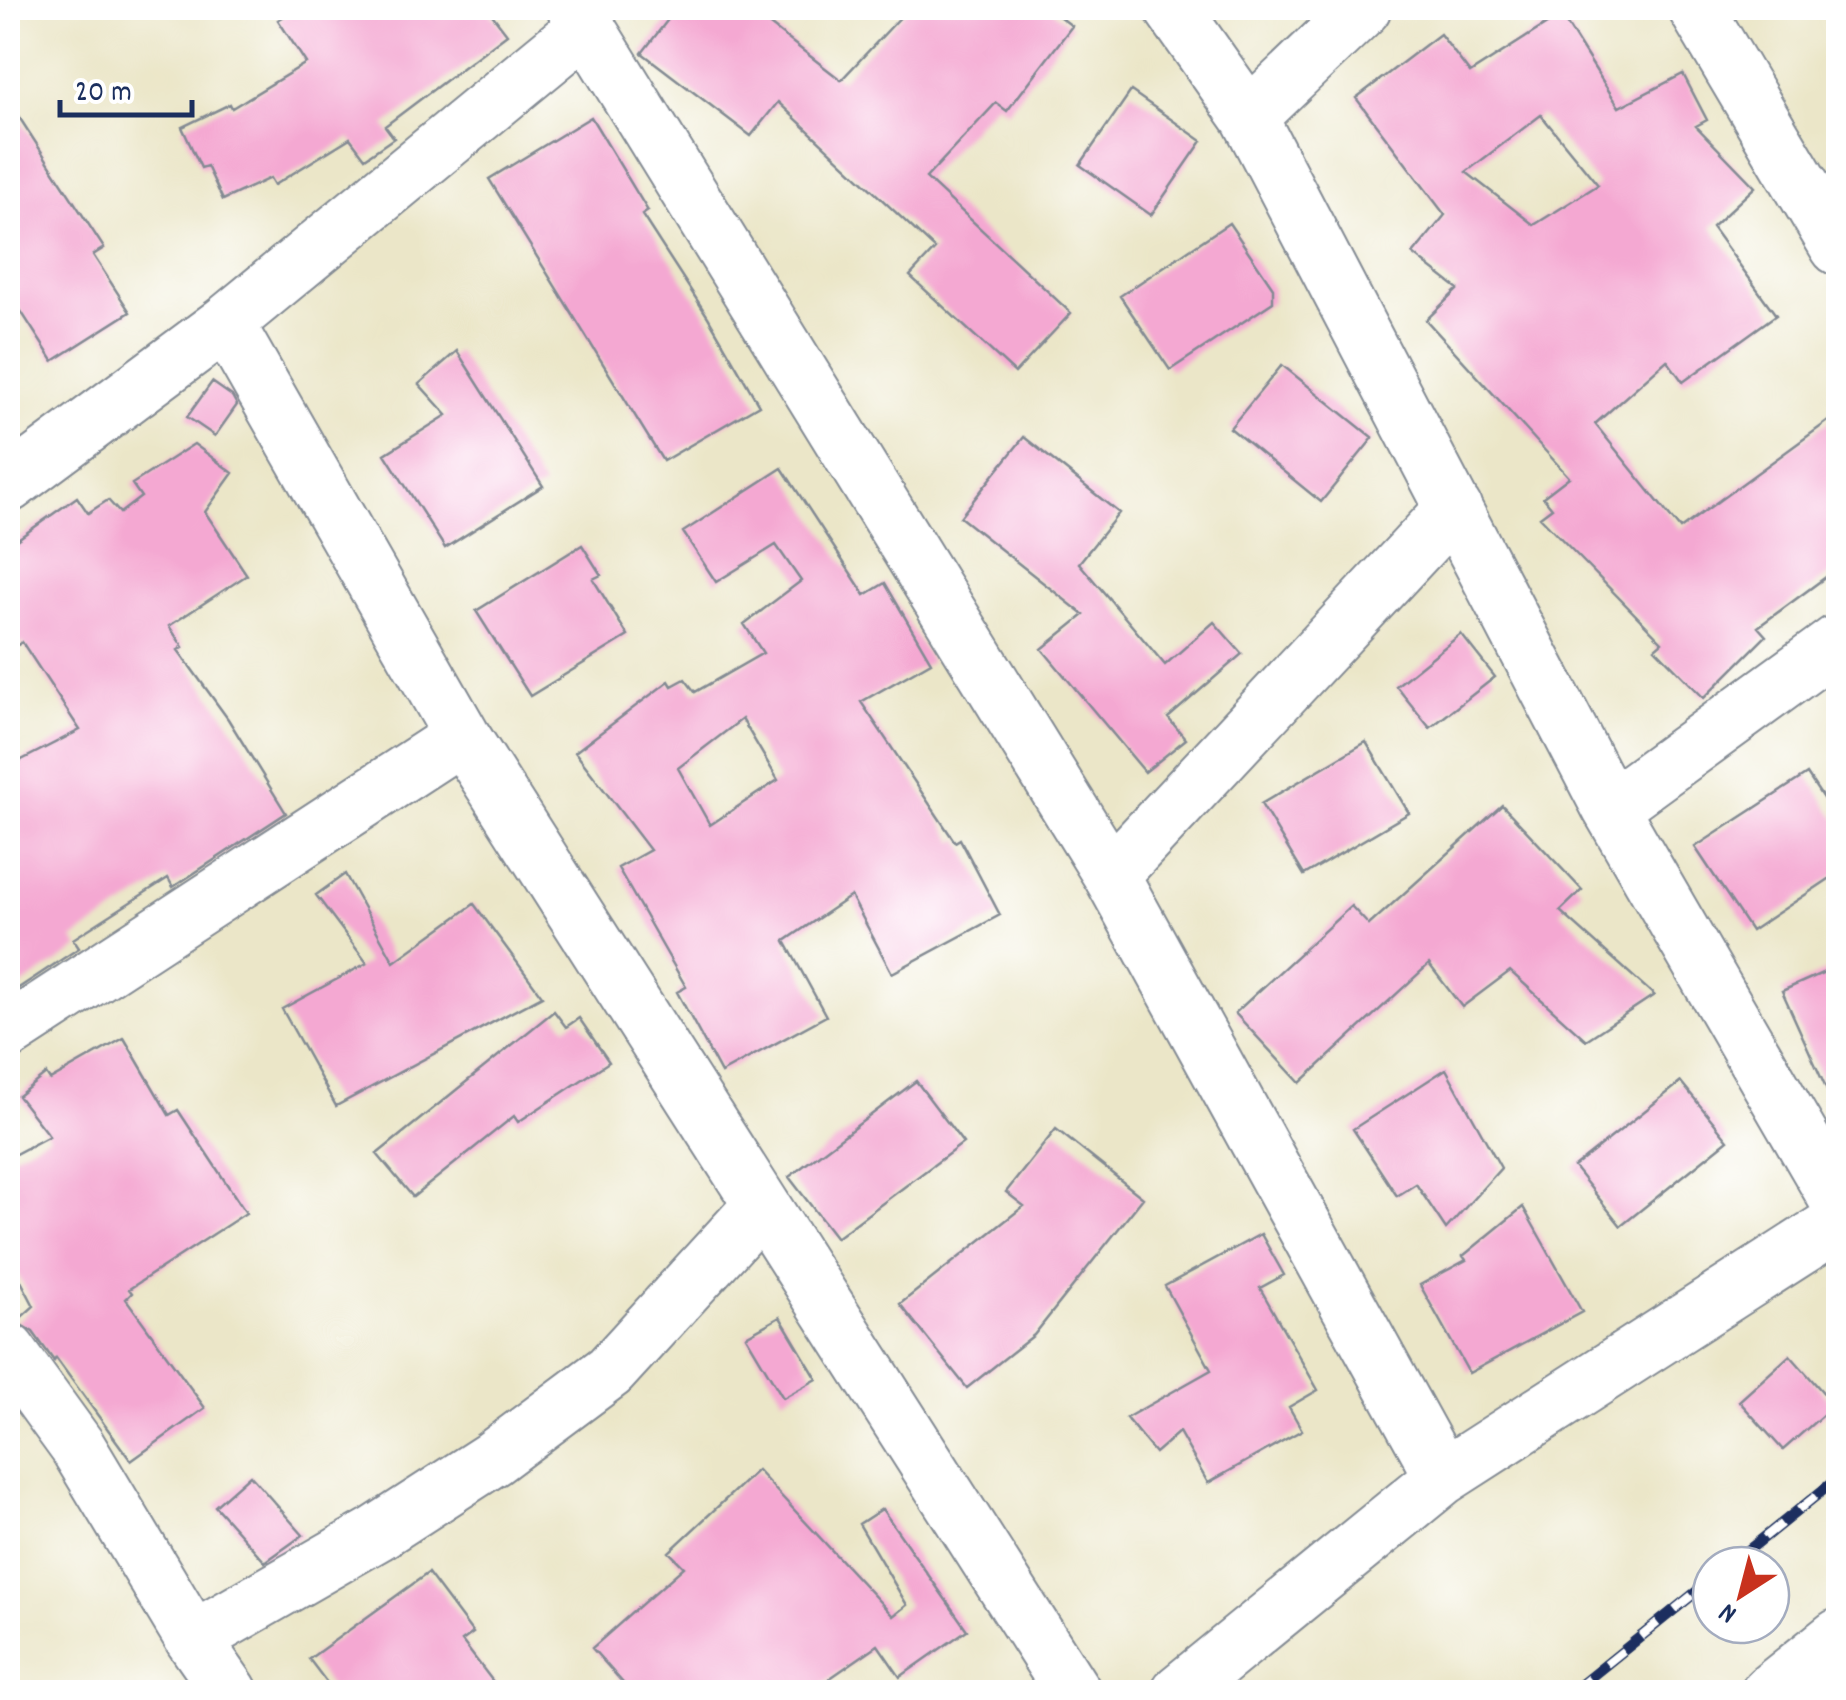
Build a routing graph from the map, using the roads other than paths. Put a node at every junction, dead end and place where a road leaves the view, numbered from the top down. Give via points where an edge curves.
1 (1172, 8) edge
2 (1363, 8) edge
3 (1696, 8) edge
4 (581, 16) edge
5 (1249, 117) junction
6 (1838, 247) edge
7 (226, 323) junction
8 (8, 485) edge
9 (1454, 508) junction
10 (1838, 642) edge
11 (462, 736) junction
12 (1610, 808) junction
13 (1111, 875) junction
14 (8, 1032) edge
15 (1838, 1202) edge
16 (761, 1206) junction
17 (1838, 1223) edge
18 (8, 1350) edge
19 (1442, 1477) junction
20 (1838, 1636) edge
21 (192, 1639) junction
22 (230, 1692) edge
23 (1074, 1692) edge
24 (1178, 1692) edge
25 (1769, 1692) edge

1 - 5 street
2 - 5 street
3 - 6 street
4 - 7 street
4 - 13 street
5 - 9 street
7 - 8 street
7 - 11 street
9 - 12 street
9 - 13 street
10 - 12 street
11 - 14 street
11 - 16 street
12 - 15 street
13 - 19 street
16 - 21 street via 610,1371 376,1534
16 - 23 street
17 - 19 street
18 - 21 street via 78,1446
19 - 24 street
20 - 25 street
21 - 22 street

